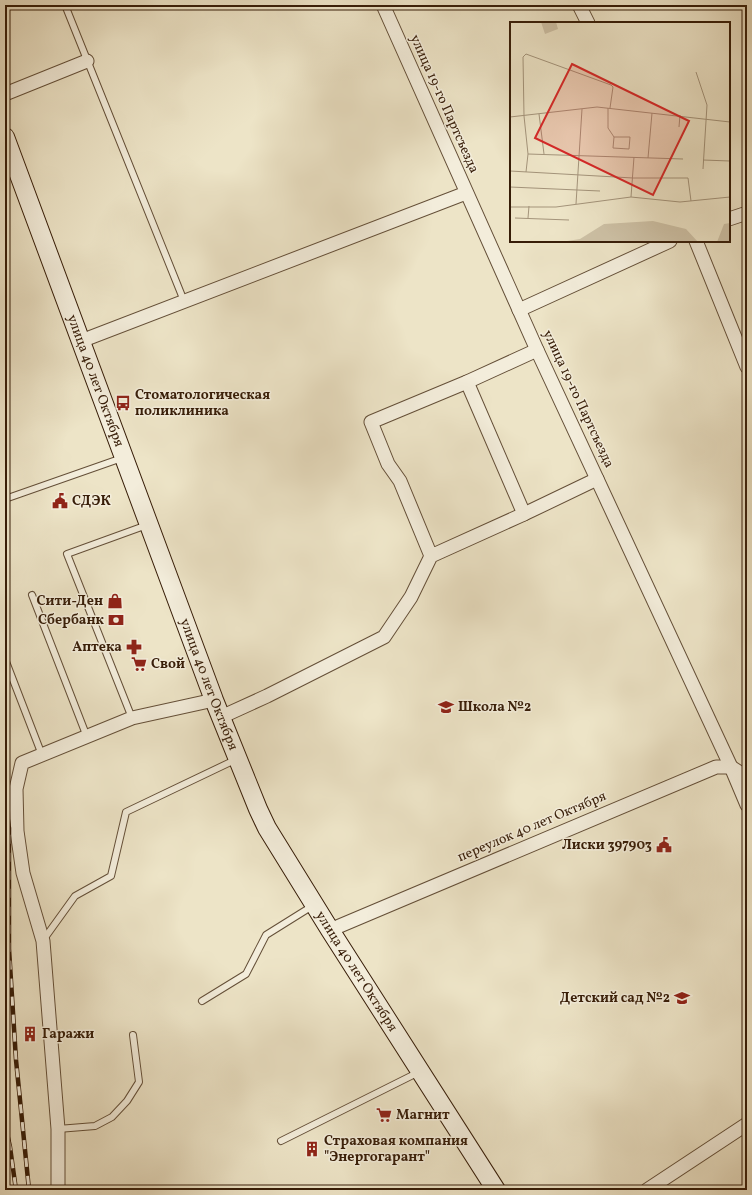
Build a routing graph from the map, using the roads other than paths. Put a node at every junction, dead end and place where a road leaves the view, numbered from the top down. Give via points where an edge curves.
1 (65, 5) edge
2 (383, 5) edge
3 (579, 5) edge
4 (588, 22) edge
5 (87, 61) junction
6 (5, 94) edge
7 (5, 137) edge
8 (466, 192) junction
9 (747, 213) edge
10 (730, 219) edge
11 (668, 242) edge
12 (696, 242) edge
13 (184, 302) junction
14 (520, 310) junction
15 (81, 341) junction
16 (537, 350) junction
17 (747, 368) edge
18 (467, 382) junction
19 (124, 457) junction
20 (597, 479) junction
21 (5, 499) edge
22 (524, 514) junction
23 (149, 525) junction
24 (431, 556) junction
25 (32, 595) dead end
26 (5, 658) edge
27 (214, 700) junction
28 (221, 717) junction
29 (132, 718) junction
30 (87, 737) junction
31 (42, 755) junction
32 (238, 759) junction
33 (731, 768) junction
34 (747, 775) edge
35 (747, 805) edge
36 (314, 904) junction
37 (330, 930) junction
38 (43, 940) junction
39 (202, 1001) dead end
40 (133, 1035) dead end
41 (420, 1071) junction
42 (747, 1124) edge
43 (58, 1129) junction
44 (280, 1141) dead end
45 (58, 1190) edge
46 (496, 1190) edge
47 (648, 1190) edge

1 - 5 lane
2 - 8 street, улица 19-го Партсъезда
3 - 4 street
5 - 6 street
5 - 13 lane
7 - 15 main road, улица 40 лет Октября
8 - 13 street
8 - 14 street, улица 19-го Партсъезда
9 - 10 street
11 - 14 street
12 - 17 street
13 - 15 street
14 - 16 street, улица 19-го Партсъезда
15 - 19 main road, улица 40 лет Октября
16 - 18 street
16 - 20 street, улица 19-го Партсъезда
18 - 22 street
18 - 24 street via 371,422 388,464 400,481
19 - 21 lane
19 - 23 main road, улица 40 лет Октября
20 - 22 street
20 - 33 street, улица 19-го Партсъезда
22 - 24 street
23 - 27 main road, улица 40 лет Октября
23 - 29 lane via 67,554
24 - 28 street via 411,597 384,637
25 - 30 lane
26 - 31 lane
27 - 28 main road, улица 40 лет Октября
27 - 29 street
28 - 32 main road, улица 40 лет Октября
29 - 30 street
30 - 31 street
31 - 38 street via 22,763 16,789 17,831 23,873
32 - 36 main road, улица 40 лет Октября via 267,828
32 - 38 lane via 126,812 111,876 75,896
33 - 34 street, переулок 40 лет Октября
33 - 35 street, улица 19-го Партсъезда
33 - 37 street, переулок 40 лет Октября via 716,767
36 - 37 main road, улица 40 лет Октября
36 - 39 lane via 266,935 246,974
37 - 41 main road, улица 40 лет Октября
38 - 43 street
40 - 43 lane via 139,1082 127,1101 112,1117 95,1126
41 - 44 lane
41 - 46 main road, улица 40 лет Октября
42 - 47 street
43 - 45 street

